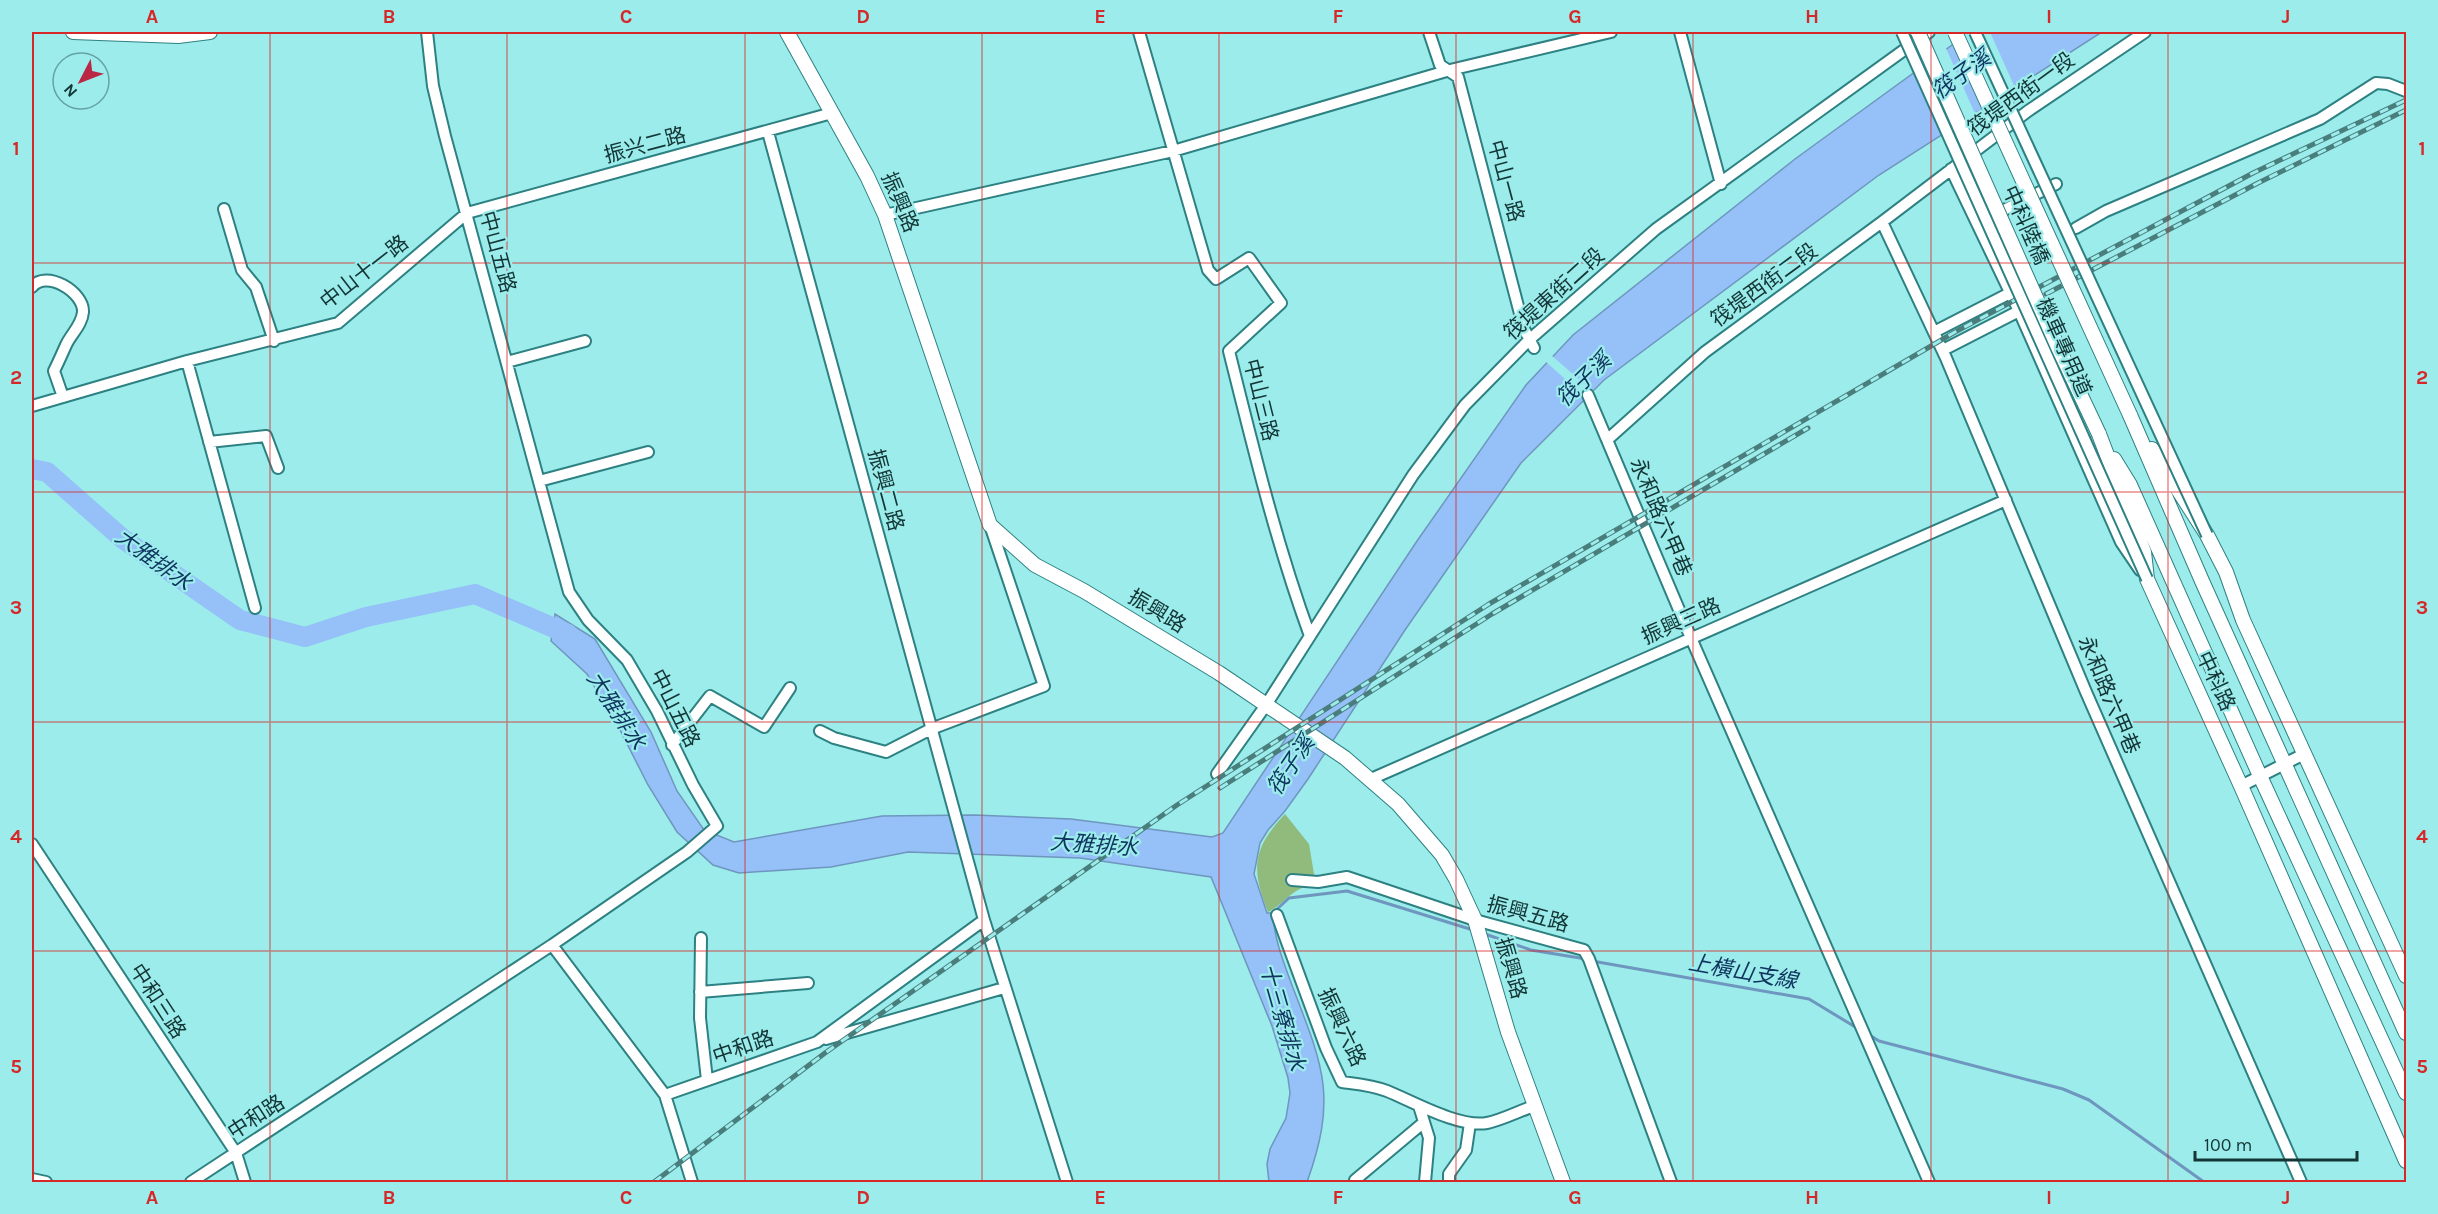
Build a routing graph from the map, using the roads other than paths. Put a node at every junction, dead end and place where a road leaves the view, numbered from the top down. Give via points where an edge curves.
1 (73, 32) edge
2 (210, 32) edge
3 (427, 32) edge
4 (787, 32) edge
5 (1139, 32) edge
6 (1429, 32) edge
7 (1611, 32) edge
8 (1680, 32) edge
9 (1902, 32) edge
10 (1918, 32) edge
11 (1929, 32) edge
12 (1956, 32) edge
13 (1975, 32) edge
14 (2145, 32) edge
15 (1450, 70) junction
16 (2406, 92) edge
17 (832, 113) junction
18 (768, 132) junction
19 (1173, 151) junction
20 (1951, 169) junction
21 (1721, 184) junction
22 (2056, 184) dead end
23 (224, 209) dead end
24 (467, 213) junction
25 (885, 215) junction
26 (1882, 222) junction
27 (1977, 224) junction
28 (2076, 228) dead end
29 (32, 287) edge
30 (2010, 293) junction
31 (2019, 311) junction
32 (1934, 332) junction
33 (274, 341) junction
34 (585, 341) dead end
35 (1532, 344) junction
36 (1943, 350) junction
37 (187, 362) junction
38 (507, 362) junction
39 (1588, 395) dead end
40 (63, 397) junction
41 (32, 406) edge
42 (2130, 415) junction
43 (2099, 434) junction
44 (1607, 440) junction
45 (209, 442) junction
46 (648, 452) dead end
47 (278, 468) dead end
48 (539, 481) junction
49 (2006, 500) junction
50 (990, 525) junction
51 (2207, 535) junction
52 (2147, 579) junction
53 (255, 608) dead end
54 (1310, 636) junction
55 (1691, 638) junction
56 (790, 688) dead end
57 (1266, 705) junction
58 (931, 729) junction
59 (820, 731) dead end
60 (672, 745) junction
61 (2304, 754) junction
62 (2286, 765) junction
63 (1217, 774) dead end
64 (2260, 776) junction
65 (1371, 779) junction
66 (2241, 786) junction
67 (717, 826) joint
68 (32, 844) edge
69 (1292, 880) dead end
70 (1277, 915) dead end
71 (984, 920) junction
72 (1475, 920) junction
73 (701, 938) dead end
74 (552, 945) junction
75 (2406, 976) edge
76 (808, 983) dead end
77 (1004, 988) junction
78 (700, 992) junction
79 (2406, 1033) edge
80 (817, 1042) junction
81 (706, 1080) junction
82 (2406, 1093) edge
83 (665, 1095) junction
84 (1419, 1106) junction
85 (1534, 1106) junction
86 (1423, 1123) junction
87 (1470, 1123) junction
88 (236, 1154) junction
89 (2406, 1161) edge
90 (32, 1179) edge
91 (1355, 1180) dead end
92 (46, 1182) edge
93 (191, 1182) edge
94 (245, 1182) edge
95 (692, 1182) edge
96 (1066, 1182) edge
97 (1425, 1182) edge
98 (1449, 1182) edge
99 (1563, 1182) edge
100 (1671, 1182) edge
101 (1929, 1182) edge
102 (2301, 1182) edge

1 - 2 street via 178,36
3 - 24 street, 中山五路 via 433,86
4 - 17 street, 振興路
5 - 19 street, 中山三路
6 - 15 street, 中山一路 via 1440,65
7 - 15 street
8 - 21 street
9 - 52 street, 機車專用道, bridge
10 - 43 street, 中科陸橋, bridge
11 - 21 street, 筏堤東街二段
12 - 42 street, 中科陸橋, bridge
13 - 51 street, bridge
14 - 20 street, 筏堤西街一段
15 - 19 street
15 - 35 street, 中山一路 via 1458,77
16 - 28 street via 2376,83 2320,119 2106,211
17 - 18 street, 振兴二路
17 - 25 street, 振興路
18 - 24 street, 振兴二路
18 - 58 street, 振興二路
19 - 25 street
19 - 54 street, 中山三路 via 1208,270 1216,279 1249,258 1281,303 1229,351 1286,567
20 - 26 street, 筏堤西街二段
20 - 27 street, 中科路
21 - 35 street, 筏堤東街二段 via 1656,229
22 - 27 street
23 - 33 street via 242,270 256,287
24 - 33 street, 中山十一路 via 338,323
24 - 38 street, 中山五路
25 - 50 street, 振興路
26 - 32 street, 永和路六甲巷
26 - 44 street, 筏堤西街二段 via 1705,352
27 - 30 street, 中科路
29 - 40 street via 42,280 52,280 80,301 83,312 78,327 54,371
30 - 31 street, 中科路
30 - 32 street
31 - 36 street
31 - 52 street, 中科路 via 2121,542
32 - 36 street, 永和路六甲巷
33 - 37 street, 中山十一路
34 - 38 street
35 - 54 street, 筏堤東街二段 via 1459,414 1413,475
36 - 49 street, 永和路六甲巷
37 - 40 street, 中山十一路
37 - 45 street
38 - 48 street, 中山五路
39 - 44 street, 永和路六甲巷
40 - 41 street, 中山十一路
42 - 51 street
42 - 62 street, 中科路
43 - 52 street via 2144,552
43 - 64 street, 中科路 via 2130,485
44 - 55 street, 永和路六甲巷
45 - 47 street via 266,436
45 - 53 street
46 - 48 street
48 - 60 street, 中山五路 via 569,592 588,620 627,660
49 - 55 street, 振興三路
49 - 102 street, 永和路六甲巷
50 - 57 street, 振興路 via 1035,565 1190,655
50 - 58 street via 1044,686
51 - 61 street
52 - 66 street, 中科路
54 - 57 street
55 - 65 street, 振興三路
55 - 101 street, 永和路六甲巷
56 - 60 street via 764,727 710,696
57 - 63 street
57 - 65 street, 振興路
58 - 59 street via 886,752
58 - 71 street, 振興二路
60 - 67 street, 中山五路
61 - 62 street
61 - 75 street
62 - 64 street
62 - 79 street, 中科路
64 - 66 street
64 - 82 street, 中科路
65 - 72 street, 振興路 via 1442,855
66 - 89 street, 中科路
67 - 74 street, 中和路 via 687,852
68 - 88 street, 中和三路
69 - 72 street, 振興五路 via 1318,882 1347,877
70 - 84 street, 振興六路 via 1342,1082 1364,1084
71 - 77 street
71 - 80 street, 中和路
72 - 85 street, 振興路
72 - 100 street, 振興五路 via 1584,950
73 - 78 street
74 - 83 street
74 - 88 street, 中和路
76 - 78 street
77 - 80 street
77 - 96 street
78 - 81 street
80 - 81 street, 中和路
81 - 83 street, 中和路
83 - 95 street
84 - 86 street
84 - 87 street, 振興六路
85 - 87 street, 振興六路 via 1486,1123
85 - 99 street, 振興路
86 - 91 street
86 - 97 street via 1429,1138
87 - 98 street via 1466,1150 1449,1174
88 - 93 street, 中和路
88 - 94 street, 中和三路
90 - 92 street

